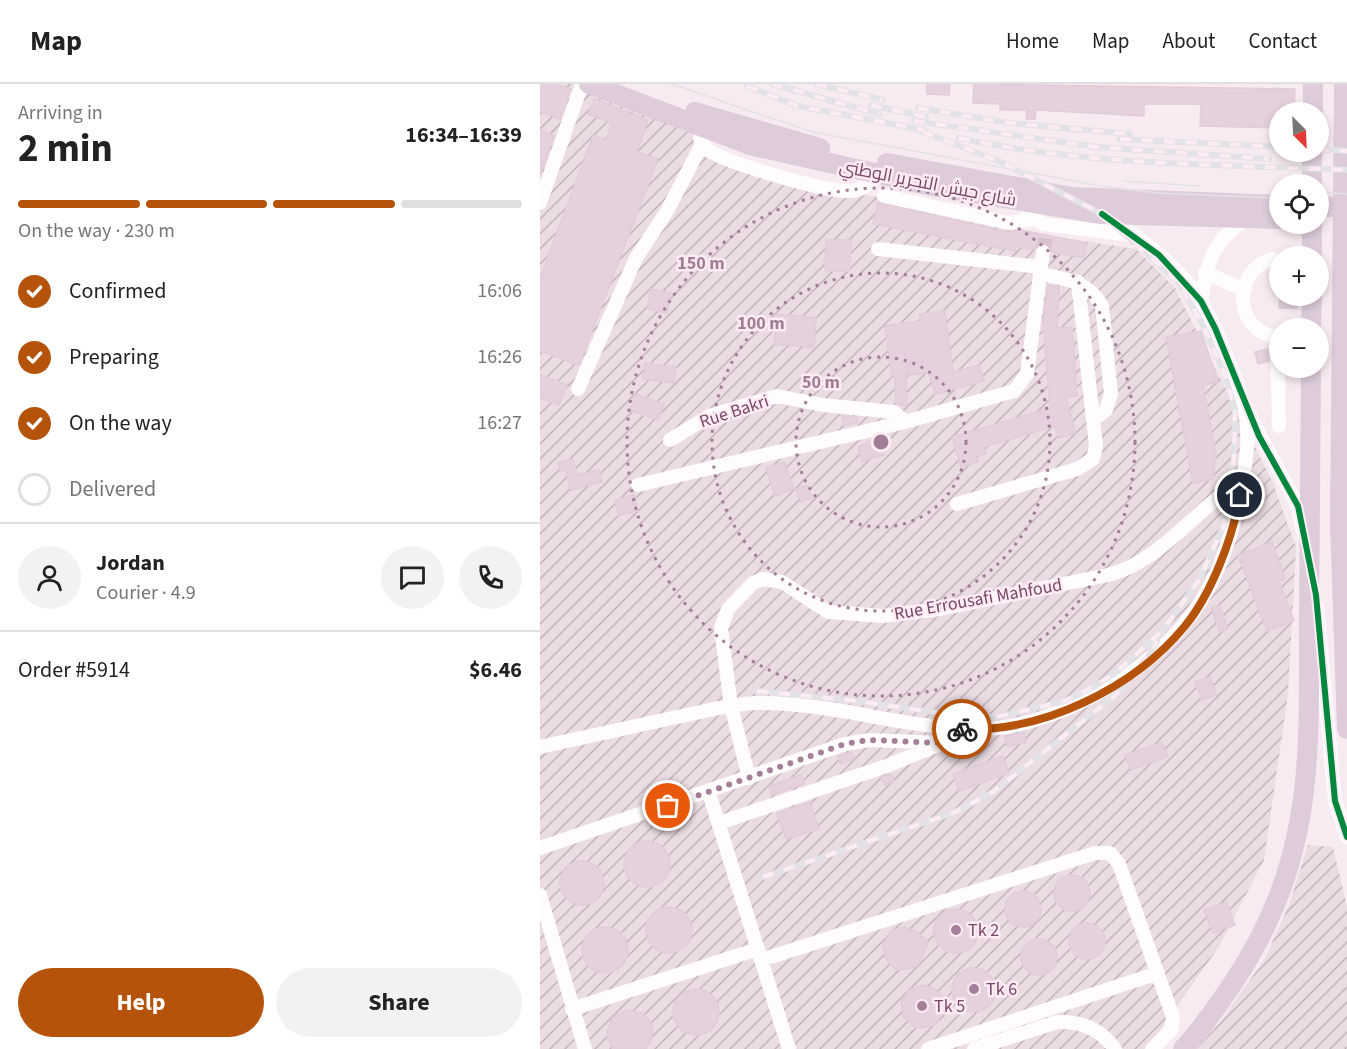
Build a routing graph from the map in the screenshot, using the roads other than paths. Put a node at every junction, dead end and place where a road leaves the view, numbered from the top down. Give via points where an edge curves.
1 (582, 84) edge
2 (589, 84) edge
3 (620, 84) edge
4 (1313, 84) edge
5 (1344, 84) edge
6 (1312, 102) edge
7 (701, 136) junction
8 (884, 196) dead end
9 (1016, 202) junction
10 (540, 203) edge
11 (1269, 205) edge
12 (1329, 206) edge
13 (1347, 207) edge
14 (1095, 208) junction
15 (1033, 219) junction
16 (1246, 219) junction
17 (1269, 219) edge
18 (1329, 221) edge
19 (1345, 223) edge
20 (1135, 235) junction
21 (878, 249) dead end
22 (1347, 249) edge
23 (1042, 252) tunnel mouth
24 (1269, 261) edge
25 (1040, 271) junction
26 (1206, 273) junction
27 (1078, 282) junction
28 (1245, 290) junction
29 (1201, 301) junction
30 (1269, 335) edge
31 (1278, 378) edge
32 (1311, 378) edge
33 (578, 389) dead end
34 (1247, 409) junction
35 (1093, 421) junction
36 (905, 422) junction
37 (1279, 426) dead end
38 (669, 440) dead end
39 (1243, 479) junction
40 (638, 485) dead end
41 (957, 504) dead end
42 (730, 706) junction
43 (958, 728) junction
44 (1347, 729) edge
45 (942, 743) junction
46 (540, 747) edge
47 (749, 778) junction
48 (709, 793) junction
49 (719, 823) junction
50 (1347, 837) edge
51 (540, 848) edge
52 (540, 895) edge
53 (760, 954) junction
54 (1158, 973) junction
55 (572, 1009) junction
56 (1198, 1029) junction
57 (585, 1049) edge
58 (789, 1049) edge
59 (928, 1049) edge
60 (974, 1049) edge
61 (1115, 1049) edge
62 (1152, 1049) edge
63 (1173, 1049) edge
64 (1183, 1049) edge

1 - 10 street
2 - 7 highway, شارع جيش التحرير الوطني
3 - 14 highway, شارع جيش التحرير الوطني via 742,127 839,153 1037,191
4 - 6 highway
5 - 19 highway
7 - 9 highway, شارع جيش التحرير الوطني
7 - 33 street via 668,211 636,258
8 - 15 street via 1009,223
9 - 14 highway, شارع جيش التحرير الوطني
9 - 15 street
11 - 14 highway, شارع جيش التحرير الوطني
12 - 13 highway
14 - 16 highway, شارع جيش التحرير الوطني
14 - 20 street
15 - 20 street via 1047,230
16 - 17 highway, شارع جيش التحرير الوطني
16 - 26 street via 1228,230
18 - 19 highway
19 - 22 highway
19 - 44 highway via 1340,524
20 - 29 street
21 - 25 street
23 - 25 street
24 - 28 street via 1253,269
25 - 27 street
25 - 36 street via 1029,367 1020,387 1008,394
26 - 28 street
26 - 29 street
27 - 35 street
27 - 35 street via 1096,296 1104,318 1111,394 1106,410
28 - 30 street via 1248,322 1260,333
29 - 34 street
31 - 37 street
32 - 56 highway via 1309,757 1304,799 1291,867 1270,918 1230,987
34 - 39 street
34 - 50 street via 1298,506 1316,595 1335,801
35 - 41 street via 1095,453 1083,467
36 - 38 street, Rue Bakri via 894,412 777,396 709,416
36 - 40 street
39 - 42 street, Rue Errousafi Mahfoud via 1204,506 1139,564 1108,575 940,609 883,616 828,612 782,582 763,579 753,583 728,609 721,628
39 - 43 street via 1238,512 1220,563 1186,625 1158,653 1125,679 1077,705 988,729
42 - 43 street via 804,705
42 - 46 street
42 - 47 street, Rue Errousafi Mahfoud
43 - 45 street via 952,738
45 - 47 street via 857,742
45 - 49 street
47 - 48 street
48 - 49 street
48 - 51 street
49 - 53 street
52 - 55 street
53 - 54 street via 1102,851 1110,853 1119,864
53 - 55 street
53 - 58 street
54 - 59 street
54 - 62 street via 1174,1023
55 - 57 street
56 - 63 highway
56 - 64 highway
60 - 61 street via 1069,1022 1098,1031

